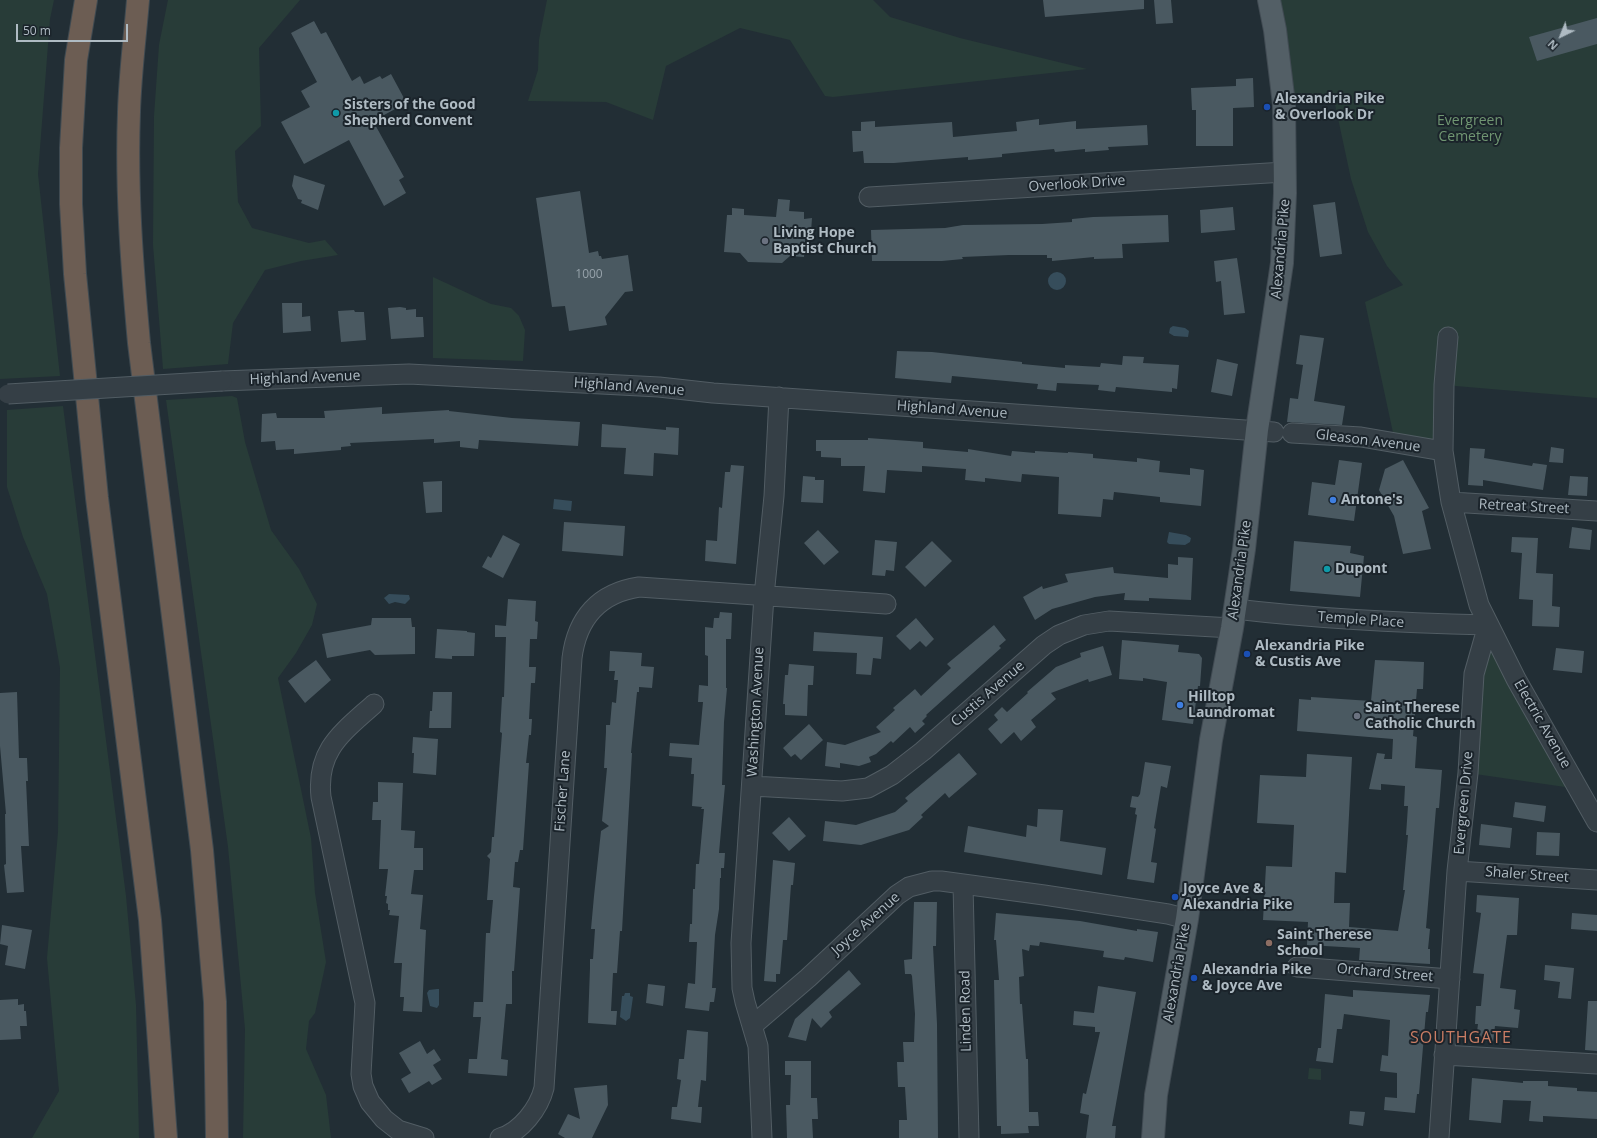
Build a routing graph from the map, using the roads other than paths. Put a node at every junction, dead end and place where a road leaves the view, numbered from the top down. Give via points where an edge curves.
1 (86, 0) edge
2 (138, 0) edge
3 (152, 0) edge
4 (1269, 0) edge
5 (132, 60) junction
6 (1285, 172) junction
7 (870, 197) dead end
8 (1448, 337) dead end
9 (4, 394) edge
10 (779, 397) junction
11 (1274, 432) junction
12 (1443, 451) junction
13 (1451, 502) junction
14 (1597, 511) edge
15 (764, 596) junction
16 (886, 604) dead end
17 (1234, 618) junction
18 (1488, 624) junction
19 (374, 704) dead end
20 (752, 786) junction
21 (1597, 822) edge
22 (1457, 871) junction
23 (1597, 880) edge
24 (963, 885) junction
25 (1187, 919) junction
26 (1297, 967) dead end
27 (1450, 979) junction
28 (752, 1026) junction
29 (1444, 1055) junction
30 (1597, 1064) edge
31 (166, 1138) edge
32 (217, 1138) edge
33 (424, 1138) edge
34 (500, 1138) edge
35 (762, 1138) edge
36 (970, 1138) edge
37 (1153, 1138) edge
38 (1439, 1138) edge

1 - 31 highway via 76,60 71,148 75,274 97,498 150,920
2 - 5 highway
3 - 5 highway
4 - 6 main road, Alexandria Pike via 1284,104
5 - 32 highway via 128,173 133,276 210,932 218,1069
6 - 7 street, Overlook Drive
6 - 11 main road, Alexandria Pike
8 - 12 street
9 - 10 street, Highland Avenue, bridge via 222,381 426,375 659,387
10 - 11 street, Highland Avenue
10 - 15 street, Washington Avenue via 774,496
11 - 12 street, Gleason Avenue via 1361,437
11 - 17 main road, Alexandria Pike via 1244,549
12 - 13 street
13 - 14 street, Retreat Street
13 - 18 street via 1479,606
15 - 16 street, Fischer Lane
15 - 20 street, Washington Avenue
15 - 34 street, Fischer Lane via 634,587 602,600 581,625 572,658 544,1088 529,1116 511,1133
17 - 18 street, Temple Place via 1282,614 1416,623
17 - 20 street, Custis Avenue via 1121,621 1084,625 1044,645 923,751 876,784 842,791
17 - 25 main road, Alexandria Pike via 1211,740
18 - 21 street, Electric Avenue
18 - 22 street, Evergreen Drive via 1474,674 1468,773
19 - 33 street via 349,727 330,750 321,769 321,797 365,1004 361,1074 363,1086 370,1102 388,1122 403,1132
20 - 28 street, Washington Avenue via 741,958 745,1002
22 - 23 street, Shaler Street
22 - 27 street, Evergreen Drive
24 - 25 street, Joyce Avenue via 1060,897
24 - 28 street, Joyce Avenue via 932,881 909,887
24 - 36 street, Linden Road
25 - 37 main road, Alexandria Pike via 1156,1095
26 - 27 street, Orchard Street
27 - 29 street, Evergreen Drive
28 - 35 street via 758,1046
29 - 30 street
29 - 38 street, Evergreen Drive

